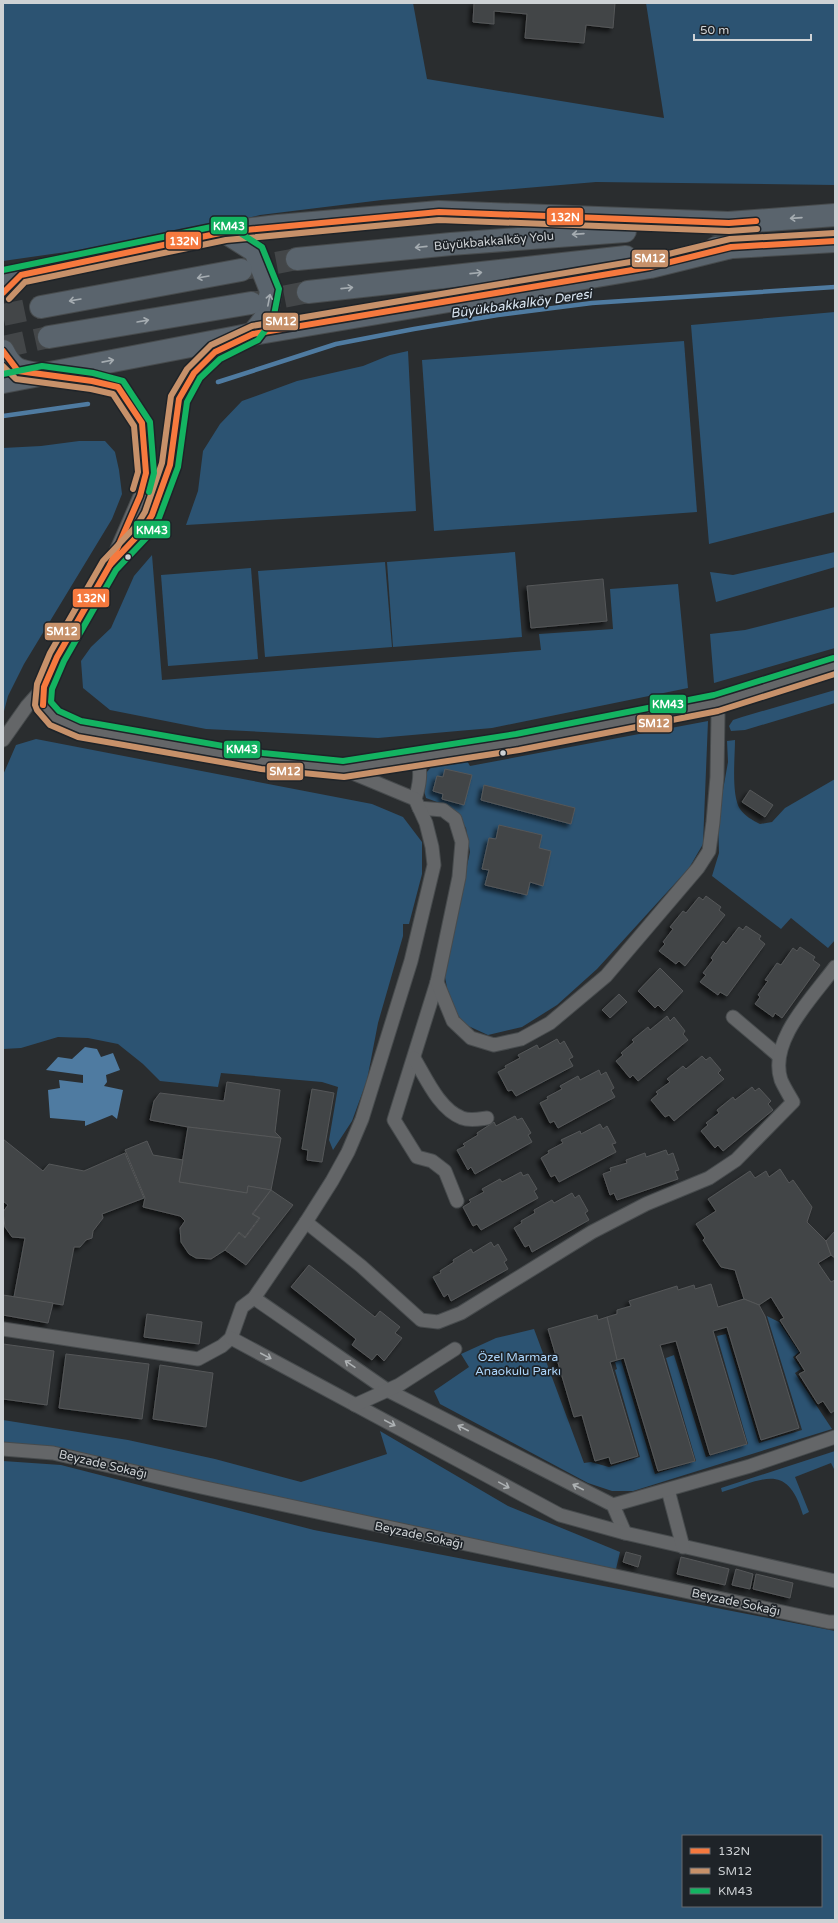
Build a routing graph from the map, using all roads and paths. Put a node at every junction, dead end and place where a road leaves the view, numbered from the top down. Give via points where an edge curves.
1 (835, 215) edge
2 (729, 223) junction
3 (225, 232) junction
4 (835, 241) edge
5 (731, 247) junction
6 (298, 259) tunnel mouth
7 (242, 270) tunnel mouth
8 (12, 277) edge
9 (308, 292) tunnel mouth
10 (3, 293) edge
11 (251, 303) tunnel mouth
12 (41, 307) tunnel mouth
13 (253, 334) junction
14 (49, 337) tunnel mouth
15 (3, 351) edge
16 (42, 374) junction
17 (3, 382) edge
18 (110, 564) junction
19 (835, 666) edge
20 (44, 686) junction
21 (716, 703) junction
22 (3, 740) edge
23 (418, 758) junction
24 (343, 769) junction
25 (417, 803) junction
26 (835, 967) edge
27 (437, 982) junction
28 (733, 1017) dead end
29 (779, 1056) junction
30 (414, 1058) junction
31 (487, 1118) dead end
32 (457, 1201) dead end
33 (306, 1222) junction
34 (254, 1298) junction
35 (3, 1329) edge
36 (231, 1338) junction
37 (456, 1349) dead end
38 (387, 1390) junction
39 (355, 1405) junction
40 (835, 1436) edge
41 (3, 1449) edge
42 (668, 1490) junction
43 (613, 1505) junction
44 (625, 1533) junction
45 (683, 1546) junction
46 (835, 1581) edge
47 (835, 1622) edge

1 -> 2 highway, Büyükbakkalköy Yolu
2 - 3 highway via 440,212
2 -> 6 highway, Büyükbakkalköy Yolu via 451,244
3 - 8 highway
13 -> 3 highway via 266,317 271,291 255,251
4 - 5 highway
9 -> 5 highway
5 - 13 highway via 650,266
7 -> 12 highway
8 - 10 highway
14 -> 11 highway
16 -> 13 highway
13 - 18 street via 215,352 194,373 179,399 170,465 152,515 143,530
15 - 16 highway via 18,371
16 - 17 highway
16 - 18 street via 118,387 142,423 146,473 140,496
18 - 20 street via 57,657
19 - 21 street
20 - 22 street
20 - 24 street via 43,705 54,718 79,729 262,761
21 - 23 street via 517,742
21 - 27 street via 717,777 709,851 698,868 606,976 550,1023 521,1039 494,1045 472,1038 453,1021
23 - 24 street
23 - 25 street via 421,771
24 - 25 street
25 - 27 street via 442,810 454,819 462,842 459,877
25 - 33 street via 432,847 434,865 411,961 362,1119 348,1152
26 - 29 street via 788,1030
27 - 30 street
28 - 29 street
29 - 33 street via 781,1080 793,1102 736,1160 709,1178 646,1204 592,1232 461,1313 438,1322 421,1320
30 - 31 street via 435,1093 449,1110 462,1118
30 - 32 street via 394,1120 417,1157 432,1161 445,1171
33 - 34 street
34 - 36 street via 242,1307
38 -> 34 street
35 - 36 street via 198,1359
36 -> 39 street
37 - 38 street via 417,1375
38 - 39 street
43 -> 38 street
39 -> 44 street via 560,1515
40 - 42 street via 750,1466
41 - 47 street, Beyzade Sokağı via 53,1453 402,1531
42 - 43 street
42 - 45 street
43 - 44 street
44 - 45 street
45 - 46 street

